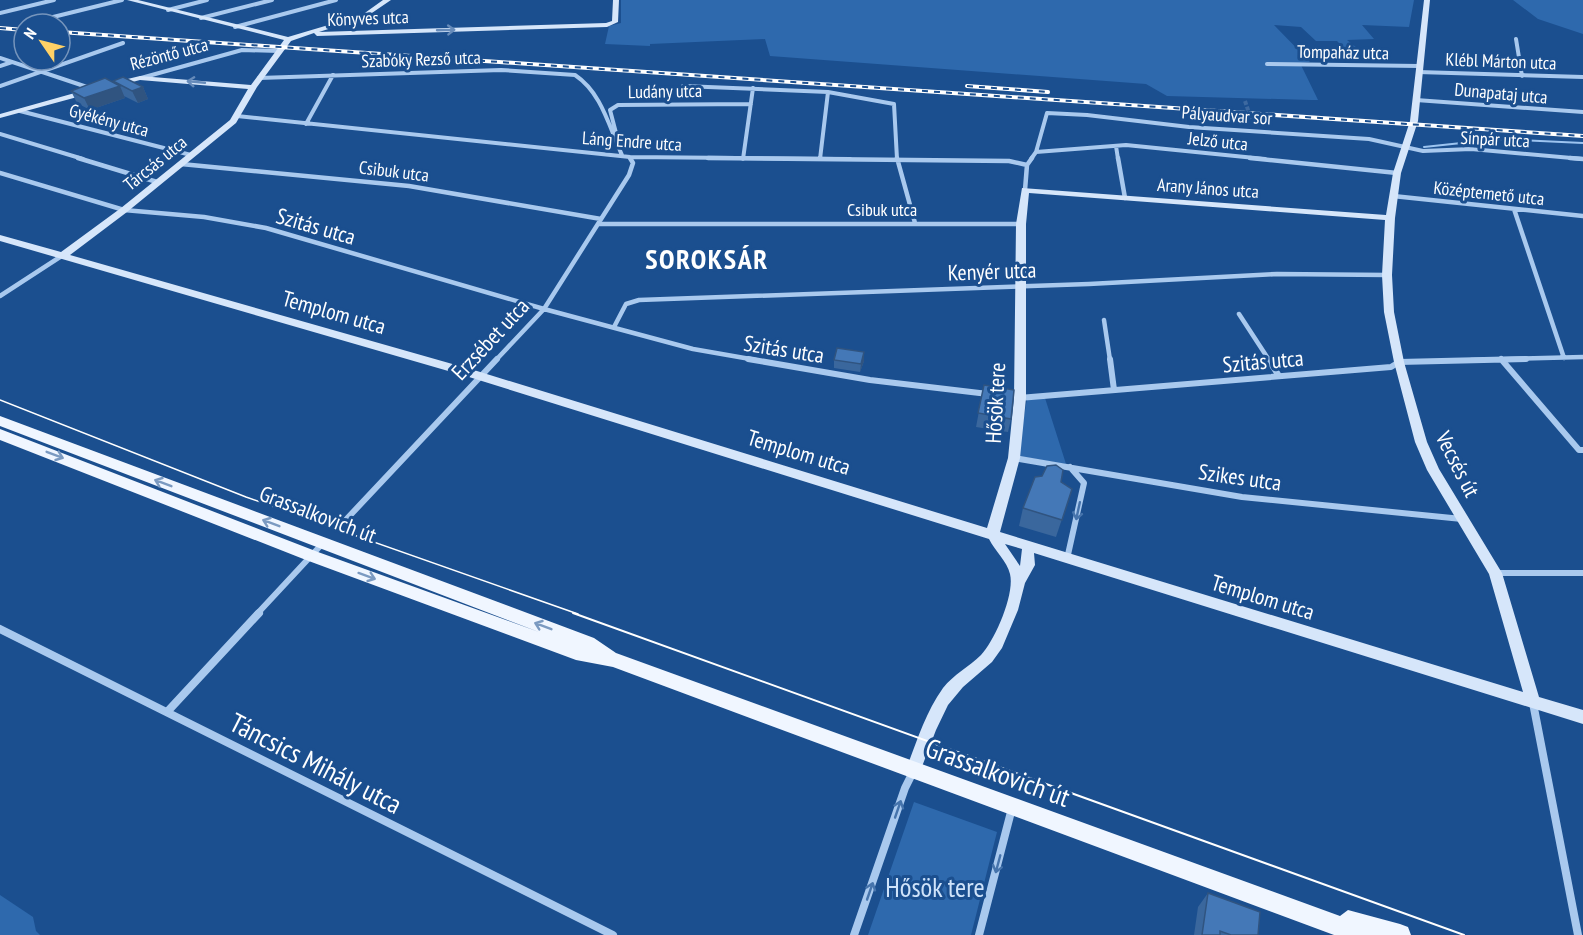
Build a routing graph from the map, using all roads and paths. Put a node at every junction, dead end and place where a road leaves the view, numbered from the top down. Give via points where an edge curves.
1 (54, 0) edge
2 (122, 0) edge
3 (129, 0) edge
4 (207, 0) edge
5 (272, 0) edge
6 (336, 0) edge
7 (388, 0) edge
8 (616, 0) edge
9 (1427, 0) edge
10 (168, 10) junction
11 (72, 12) edge
12 (0, 13) edge
13 (201, 18) junction
14 (235, 27) junction
15 (304, 33) junction
16 (288, 39) junction
17 (1516, 39) dead end
18 (123, 43) dead end
19 (279, 51) junction
20 (0, 58) edge
21 (72, 60) edge
22 (12, 62) joint
23 (1267, 64) dead end
24 (0, 66) edge
25 (1418, 69) junction
26 (36, 72) edge
27 (42, 72) edge
28 (333, 75) junction
29 (1522, 76) junction
30 (1583, 77) edge
31 (140, 78) junction
32 (259, 78) junction
33 (0, 86) edge
34 (683, 86) dead end
35 (106, 87) edge
36 (253, 87) junction
37 (753, 88) junction
38 (95, 90) joint
39 (828, 92) junction
40 (1416, 100) junction
41 (751, 104) junction
42 (20, 111) junction
43 (1583, 112) edge
44 (1047, 113) joint
45 (0, 116) edge
46 (237, 116) junction
47 (306, 124) junction
48 (0, 134) edge
49 (613, 137) junction
50 (1116, 146) junction
51 (1405, 148) junction
52 (1036, 152) junction
53 (191, 155) junction
54 (622, 155) junction
55 (630, 157) junction
56 (744, 159) junction
57 (1583, 159) edge
58 (820, 160) junction
59 (897, 161) junction
60 (181, 164) junction
61 (1027, 165) junction
62 (0, 173) edge
63 (1397, 173) junction
64 (158, 182) junction
65 (1024, 190) junction
66 (1393, 196) junction
67 (1125, 198) junction
68 (1514, 209) junction
69 (124, 210) junction
70 (1583, 216) edge
71 (1390, 218) junction
72 (600, 222) junction
73 (915, 223) junction
74 (1021, 224) junction
75 (0, 238) edge
76 (63, 255) junction
77 (1387, 275) junction
78 (1022, 286) junction
79 (0, 296) edge
80 (544, 309) junction
81 (1239, 314) dead end
82 (1104, 320) dead end
83 (614, 327) junction
84 (1583, 357) edge
85 (1564, 358) junction
86 (1501, 360) junction
87 (1399, 362) junction
88 (479, 376) junction
89 (1279, 376) junction
90 (1114, 390) junction
91 (997, 395) edge
92 (1015, 397) junction
93 (0, 422) edge
94 (0, 434) edge
95 (1583, 450) edge
96 (1014, 458) junction
97 (1070, 466) junction
98 (1462, 519) junction
99 (341, 525) dead end
100 (993, 535) junction
101 (1028, 547) junction
102 (318, 549) junction
103 (1067, 559) junction
104 (1495, 573) junction
105 (1583, 573) edge
106 (1018, 582) junction
107 (0, 629) edge
108 (1533, 702) junction
109 (168, 711) junction
110 (1583, 717) edge
111 (913, 772) junction
112 (1012, 808) junction
113 (1295, 910) junction
114 (613, 935) edge
115 (854, 935) edge
116 (980, 935) edge
117 (1341, 935) edge
118 (1363, 935) edge
119 (1400, 935) edge
120 (1578, 935) edge

1 - 12 street
2 - 11 street
3 - 10 street
4 - 10 street
5 - 13 street
6 - 14 street
7 - 15 street via 364,15
15 -> 8 street, Könyves utca via 612,24
9 - 25 street, Vecsés út
10 - 13 street
13 - 14 street
14 - 16 street
15 - 16 street
16 - 19 street, Tárcsás utca
17 - 29 street
18 - 21 street
19 - 31 street, Rézöntő utca via 242,50
19 - 32 street, Tárcsás utca
20 - 22 street
22 - 24 street
23 - 25 street, Tompaház utca
25 - 29 street, Klébl Márton utca
25 - 40 street, Vecsés út
26 - 33 street
27 - 38 street
28 - 32 street, Szabóky Rezső utca
28 - 47 street
28 - 49 street, Szabóky Rezső utca via 512,70 575,75 601,102
29 - 30 street, Klébl Márton utca
31 - 35 street, Rézöntő utca
36 -> 31 street
32 - 36 street, Tárcsás utca
34 - 37 street
36 - 46 street, Tárcsás utca
37 - 39 street
37 - 41 street
38 - 42 street
39 - 58 street
39 - 59 street via 894,104
40 - 43 street, Dunapataj utca
40 - 51 street, Vecsés út
41 - 49 street, Ludány utca via 618,105 610,110 616,133
41 - 56 street
42 - 45 street
42 - 53 street, Gyékény utca
44 - 51 street, Pályaudvar sor via 1369,139
44 - 52 street, Hősök tere
46 - 47 street, Láng Endre utca
46 - 53 street, Tárcsás utca
47 - 54 street, Láng Endre utca
48 - 64 street
49 - 54 street
50 - 52 street, Jelző utca
50 - 63 street, Jelző utca
50 - 67 street
51 - 57 street, Sínpár utca via 1471,149
51 - 63 street, Vecsés út
52 - 61 street, Hősök tere
53 - 60 street, Tárcsás utca
54 - 55 street, Láng Endre utca
55 - 56 street, Láng Endre utca
55 - 72 street, Erzsébet utca via 633,163 629,175
56 - 58 street, Láng Endre utca
58 - 59 street, Láng Endre utca
59 - 61 street, Láng Endre utca via 1009,161
59 - 73 street
60 - 64 street, Tárcsás utca
60 - 72 street, Csibuk utca via 418,188
61 - 65 street, Hősök tere
62 - 69 street, Szitás utca
63 - 66 street, Vecsés út
64 - 69 street, Tárcsás utca
65 - 67 street, Arany János utca
65 - 74 street, Hősök tere
66 - 68 street, Középtemető utca
66 - 71 street, Vecsés út
67 - 71 street, Arany János utca
68 - 70 street, Középtemető utca
68 - 85 street
69 - 76 street, Tárcsás utca
69 - 80 street, Szitás utca via 255,226
71 - 77 street, Vecsés út
72 - 73 street, Csibuk utca
72 - 80 street, Erzsébet utca
73 - 74 street, Csibuk utca
74 - 78 street, Hősök tere
75 - 76 street, Templom utca
76 - 79 street, Tárcsás utca
76 - 88 street, Templom utca
77 - 78 street, Kenyér utca via 1276,274
77 - 87 street, Vecsés út via 1389,312
78 - 83 street, Kenyér utca via 631,301
78 - 92 street, Hősök tere
80 - 83 street, Szitás utca
80 - 88 street, Erzsébet utca
81 - 89 street
82 - 90 street
83 - 91 street, Szitás utca via 744,359 870,380
84 - 85 street, Szitás utca
85 - 86 street, Szitás utca
86 - 87 street, Szitás utca
86 - 95 street
87 - 89 street, Szitás utca via 1391,367
87 - 98 street, Vecsés út via 1421,442
88 - 99 street, Erzsébet utca
88 - 100 street, Templom utca
89 - 90 street, Szitás utca
90 - 92 street, Szitás utca
92 - 96 street, Hősök tere
102 -> 93 main road, Grassalkovich út
94 -> 102 main road, Grassalkovich út
96 - 97 street, Szikes utca
96 - 100 street, Hősök tere
97 - 98 street, Szikes utca via 1242,497
97 -> 103 street via 1084,483
98 - 104 street, Vecsés út
100 - 101 street, Templom utca
100 - 106 street via 1011,558
101 - 103 street, Templom utca
101 - 106 street via 1028,565
102 - 109 street
102 - 111 main road, Grassalkovich út via 588,643 614,660
103 - 108 street, Templom utca
104 - 105 street
104 - 108 street, Vecsés út
106 - 111 street via 1002,637 987,658 947,693
107 - 109 street, Táncsics Mihály utca
108 - 110 street, Templom utca
108 - 120 street, Vecsés út
109 - 114 street, Táncsics Mihály utca
111 - 112 main road, Grassalkovich út
115 -> 111 street
112 - 113 main road, Grassalkovich út
112 -> 116 street
113 - 117 main road
113 - 118 main road, Grassalkovich út
113 - 119 main road

